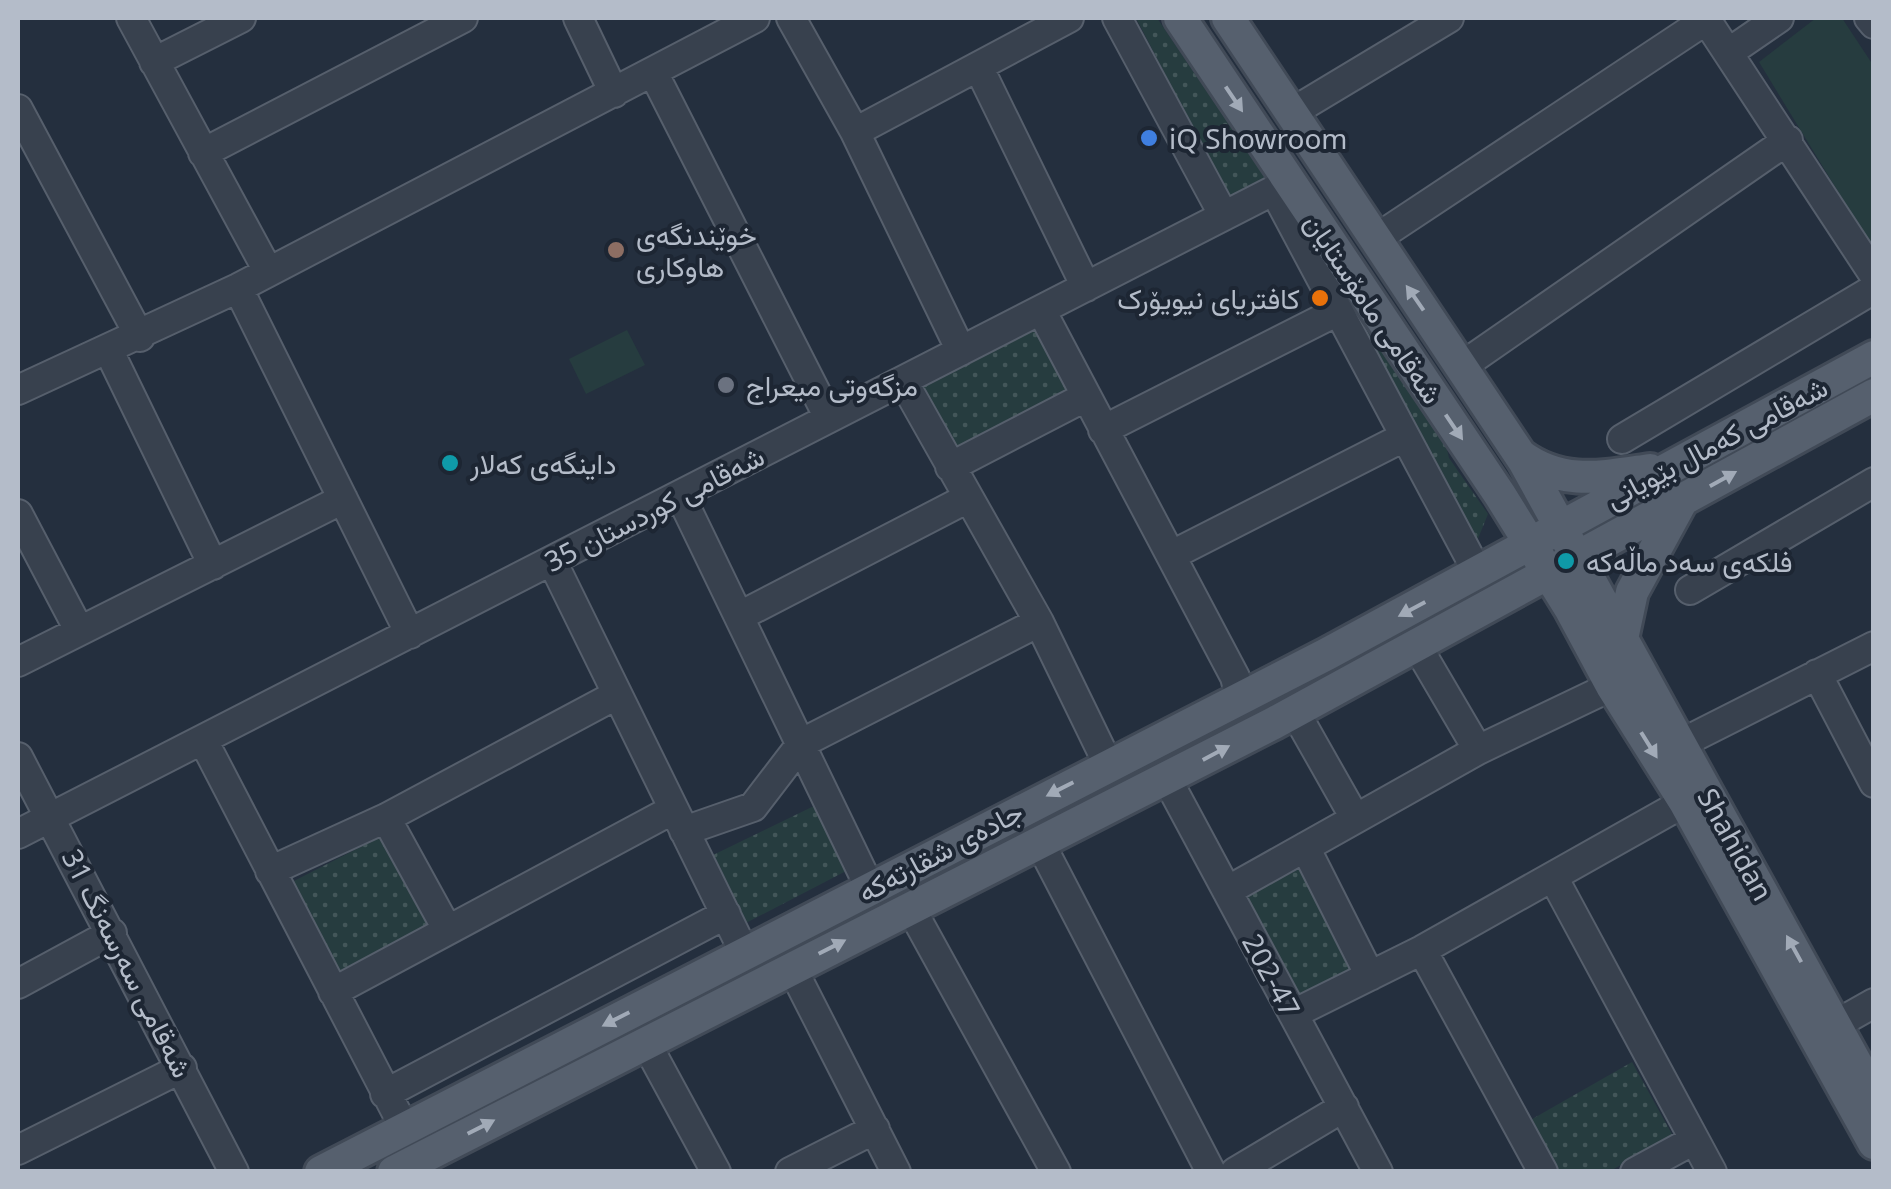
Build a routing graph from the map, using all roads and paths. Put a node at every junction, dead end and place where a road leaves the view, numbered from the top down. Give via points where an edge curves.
1 (131, 18) edge
2 (241, 18) edge
3 (464, 18) edge
4 (578, 18) edge
5 (751, 18) edge
6 (790, 18) edge
7 (1069, 18) edge
8 (1117, 18) edge
9 (1180, 18) edge
10 (1228, 18) edge
11 (1779, 18) edge
12 (1705, 19) edge
13 (1434, 21) edge
14 (1728, 53) junction
15 (154, 62) junction
16 (979, 68) junction
17 (654, 74) junction
18 (614, 93) junction
19 (18, 109) edge
20 (1290, 113) junction
21 (855, 132) junction
22 (1788, 140) junction
23 (203, 153) junction
24 (1282, 186) junction
25 (1224, 216) junction
26 (1374, 240) junction
27 (268, 271) junction
28 (1874, 275) edge
29 (1086, 287) junction
30 (238, 288) junction
31 (1874, 290) edge
32 (1041, 310) junction
33 (1336, 312) junction
34 (140, 337) junction
35 (108, 349) junction
36 (960, 351) junction
37 (1874, 357) edge
38 (1462, 366) junction
39 (903, 380) junction
40 (18, 390) edge
41 (1874, 395) edge
42 (1086, 397) junction
43 (829, 418) junction
44 (1103, 430) junction
45 (1404, 438) junction
46 (1622, 439) dead end
47 (1520, 454) junction
48 (1679, 466) junction
49 (950, 467) junction
50 (1874, 482) edge
51 (680, 495) junction
52 (344, 499) junction
53 (966, 499) junction
54 (1681, 502) junction
55 (18, 514) edge
56 (1559, 529) junction
57 (1174, 554) junction
58 (552, 560) junction
59 (213, 565) junction
60 (1478, 573) junction
61 (1563, 575) junction
62 (1690, 590) dead end
63 (740, 616) junction
64 (1039, 622) junction
65 (79, 630) junction
66 (410, 634) junction
67 (1622, 639) junction
68 (1417, 646) junction
69 (1874, 646) edge
70 (18, 662) edge
71 (1817, 674) junction
72 (1612, 686) junction
73 (616, 695) junction
74 (1240, 697) junction
75 (1294, 712) junction
76 (203, 740) junction
77 (802, 743) junction
78 (1682, 743) junction
79 (1478, 750) junction
80 (18, 757) edge
81 (1108, 764) junction
82 (1167, 779) junction
83 (1874, 783) edge
84 (1685, 802) junction
85 (52, 817) junction
86 (386, 818) junction
87 (1354, 818) junction
88 (678, 820) junction
89 (18, 834) edge
90 (1040, 843) junction
91 (1306, 847) junction
92 (270, 871) junction
93 (1552, 877) junction
94 (870, 888) junction
95 (1227, 891) junction
96 (910, 907) junction
97 (726, 914) junction
98 (447, 929) junction
99 (112, 933) junction
100 (1422, 950) junction
101 (745, 954) junction
102 (792, 968) junction
103 (1370, 976) junction
104 (18, 984) edge
105 (333, 992) junction
106 (666, 994) junction
107 (1874, 1002) edge
108 (1293, 1014) junction
109 (684, 1022) junction
110 (1835, 1025) junction
111 (646, 1043) junction
112 (182, 1068) junction
113 (1862, 1092) edge
114 (385, 1094) junction
115 (1344, 1108) junction
116 (404, 1127) junction
117 (875, 1129) junction
118 (1694, 1140) junction
119 (1874, 1142) edge
120 (18, 1150) edge
121 (234, 1172) edge
122 (321, 1172) edge
123 (394, 1172) edge
124 (716, 1172) edge
125 (790, 1172) edge
126 (896, 1172) edge
127 (1056, 1172) edge
128 (1211, 1172) edge
129 (1234, 1172) edge
130 (1378, 1172) edge
131 (1542, 1172) edge
132 (1635, 1172) edge
133 (1712, 1172) edge

1 - 15 street
2 - 15 street
3 - 23 street
4 - 18 street
5 - 17 street
6 - 21 street
7 - 16 street
8 - 25 street
9 -> 24 main road, شەقامی مامۆستایان
10 - 20 main road, شەقامی مامۆستایان
11 - 14 street
12 - 14 street
12 - 26 street
13 - 20 street
14 - 22 street
15 - 23 street
16 - 21 street
16 - 29 street
17 - 18 street
17 - 43 street
18 - 27 street
19 - 34 street
20 - 26 main road, شەقامی مامۆستایان
21 - 36 street
22 - 28 street
22 - 38 street
23 - 27 street
24 - 25 street, شەقامی کوردستان 35
24 - 33 street
24 -> 61 main road, شەقامی مامۆستایان
25 - 29 street, شەقامی کوردستان 35
38 -> 26 main road, شەقامی مامۆستایان
27 - 30 street
29 - 32 street, شەقامی کوردستان 35
30 - 34 street
30 - 52 street
31 - 46 street
32 - 36 street, شەقامی کوردستان 35
32 - 42 street
33 - 44 street
33 - 45 street
34 - 35 street
35 - 40 street
35 - 59 street
36 - 39 street, شەقامی کوردستان 35
37 - 48 main road, شەقامی کەمال بێویانی
38 - 47 main road, شەقامی مامۆستایان
39 - 43 street, شەقامی کوردستان 35
39 - 49 street
54 -> 41 main road, شەقامی کەمال بێویانی
42 - 44 street
42 - 49 street
43 - 51 street, شەقامی کوردستان 35
44 - 57 street
45 - 57 street
45 - 60 street
47 - 48 main road via 1545,471 1573,478
47 - 56 main road, شەقامی مامۆستایان
48 - 56 main road, شەقامی کەمال بێویانی
49 - 53 street
50 - 62 street
51 - 58 street, شەقامی کوردستان 35
51 - 63 street
52 - 59 street
52 - 66 street
53 - 63 street
53 - 64 street
54 - 61 main road, شەقامی کەمال بێویانی
54 - 67 main road via 1632,592
55 - 65 street
56 - 61 main road, شەقامی مامۆستایان
57 - 74 street
58 - 66 street, شەقامی کوردستان 35
58 - 73 street
59 - 65 street
60 - 61 main road, جادەی شقارتەکە
60 -> 74 main road, جادەی شقارتەکە
61 - 67 main road, Shahidan
61 - 68 main road, جادەی شقارتەکە via 1516,587
61 - 72 main road
63 - 77 street
64 - 77 street
64 - 81 street
65 - 70 street
66 - 76 street, شەقامی کوردستان 35
67 - 78 main road, Shahidan
68 - 75 main road, جادەی شقارتەکە
68 - 79 street
69 - 71 street
71 - 78 street
71 - 83 street
72 - 79 street
72 -> 84 main road
73 - 86 street
73 - 88 street
74 - 81 main road, جادەی شقارتەکە
82 -> 75 main road, جادەی شقارتەکە
75 - 87 street
76 - 85 street, شەقامی کوردستان 35
76 - 92 street
77 - 88 street via 753,807
77 - 94 street
110 -> 78 main road, Shahidan
79 - 87 street
80 - 85 street, شەقامی سەرسەنگ 31
81 -> 94 main road, جادەی شقارتەکە
82 - 90 main road, جادەی شقارتەکە
82 - 95 street, 202-47
84 - 93 street
84 - 113 main road
85 - 89 street, شەقامی کوردستان 35
85 - 99 street, شەقامی سەرسەنگ 31
86 - 92 street
86 - 98 street
87 - 91 street
88 - 97 street
88 - 98 street
90 - 96 main road, جادەی شقارتەکە
90 - 128 street
91 - 95 street
91 - 103 street
92 - 105 street
93 - 100 street
93 - 118 street
94 - 101 main road, جادەی شقارتەکە
95 - 108 street, 202-47
102 -> 96 main road, جادەی شقارتەکە
96 - 127 street
97 - 101 street
97 - 114 street
98 - 105 street
99 - 104 street
99 - 112 street, شەقامی سەرسەنگ 31
100 - 103 street
100 - 131 street
101 - 106 main road, جادەی شقارتەکە
102 - 109 main road, جادەی شقارتەکە
102 - 117 street
103 - 108 street
105 - 114 street
106 - 109 main road
106 -> 116 main road, جادەی شقارتەکە
107 - 110 street
108 - 115 street, 202-47
109 - 111 main road, جادەی شقارتەکە
110 - 113 main road, Shahidan
123 -> 111 main road, جادەی شقارتەکە
111 - 124 street
112 - 120 street
112 - 121 street, شەقامی سەرسەنگ 31
113 - 119 main road
114 - 116 street
115 - 129 street
115 - 130 street, 202-47
116 - 122 main road, جادەی شقارتەکە
117 - 125 street
117 - 126 street
118 - 132 street
118 - 133 street

